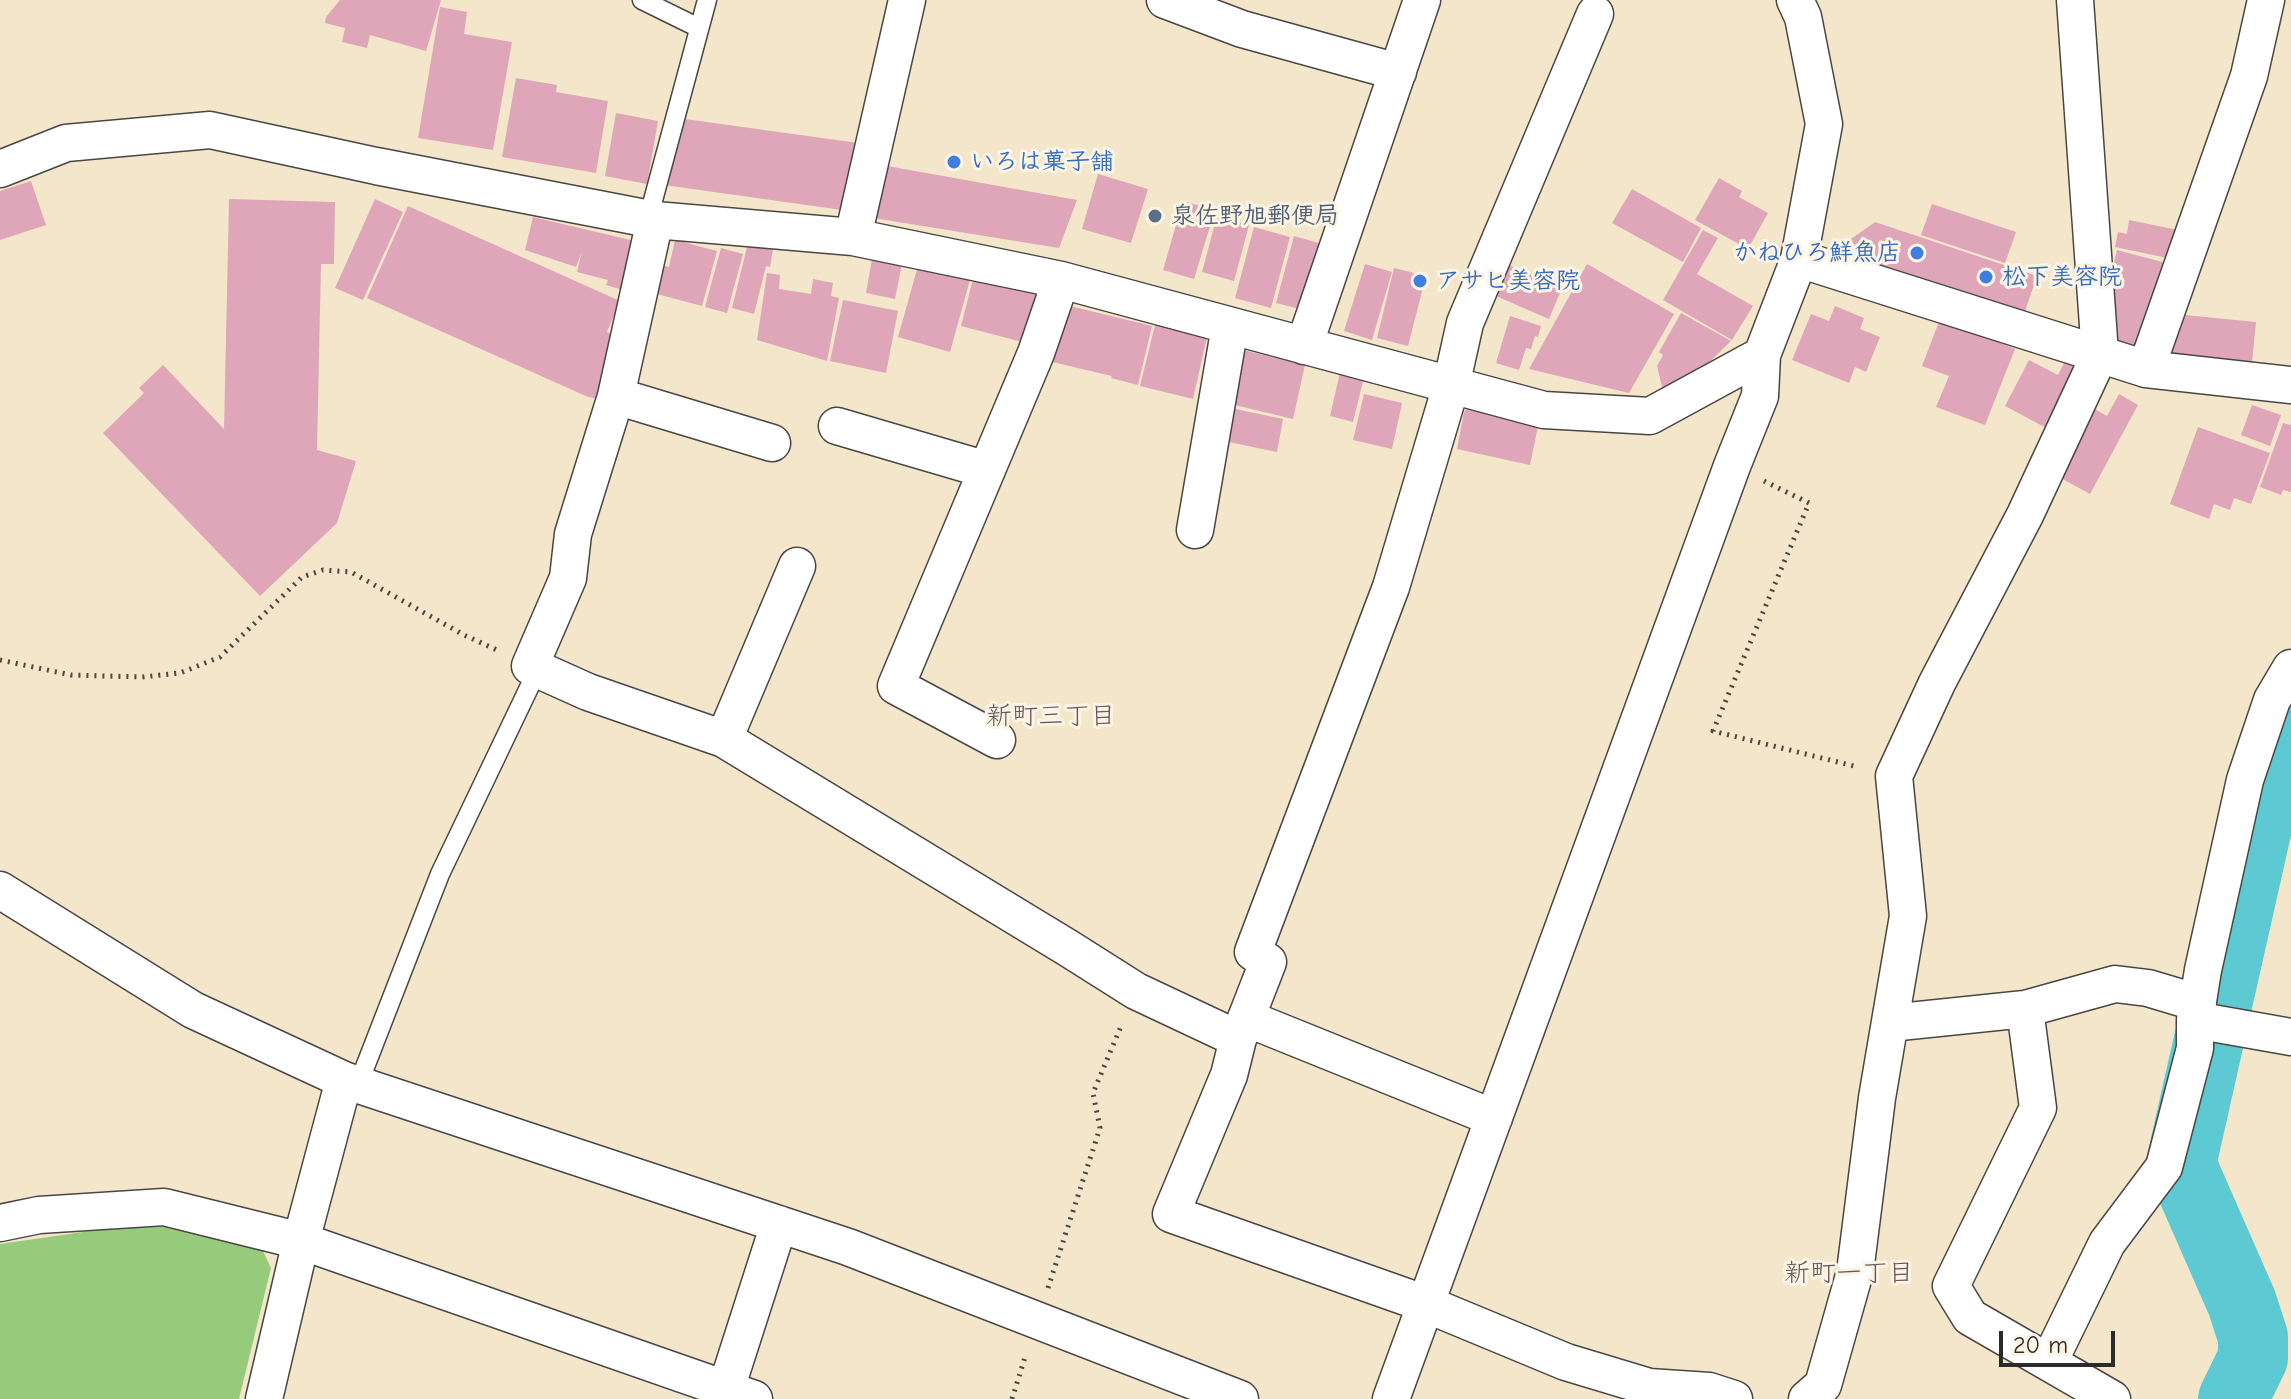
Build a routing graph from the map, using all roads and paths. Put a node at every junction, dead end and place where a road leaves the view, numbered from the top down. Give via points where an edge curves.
1 (642, 0) edge
2 (707, 0) edge
3 (907, 0) edge
4 (1165, 0) edge
5 (1422, 0) edge
6 (1795, 0) edge
7 (2075, 0) edge
8 (2266, 0) edge
9 (1595, 14) dead end
10 (699, 28) junction
11 (1398, 72) junction
12 (0, 169) edge
13 (651, 220) junction
14 (853, 237) junction
15 (1799, 259) junction
16 (1061, 280) junction
17 (1230, 326) junction
18 (1304, 346) junction
19 (2100, 354) junction
20 (1762, 355) junction
21 (2146, 369) junction
22 (2291, 385) edge
23 (1451, 386) junction
24 (616, 396) junction
25 (837, 426) dead end
26 (772, 443) dead end
27 (1732, 466) junction
28 (987, 470) junction
29 (1195, 530) dead end
30 (797, 566) dead end
31 (0, 660) edge
32 (534, 668) junction
33 (2291, 668) edge
34 (724, 739) junction
35 (997, 740) dead end
36 (1894, 776) junction
37 (0, 890) edge
38 (1136, 991) junction
39 (2025, 1009) junction
40 (2207, 1018) junction
41 (1890, 1023) junction
42 (1242, 1028) junction
43 (2291, 1037) edge
44 (351, 1082) junction
45 (1494, 1118) junction
46 (0, 1223) edge
47 (779, 1224) junction
48 (301, 1241) junction
49 (1426, 1304) junction
50 (1037, 1320) junction
51 (2049, 1362) junction
52 (740, 1394) edge
53 (264, 1399) edge
54 (1012, 1399) edge
55 (1240, 1399) edge
56 (1391, 1399) edge
57 (1734, 1399) edge
58 (1807, 1399) edge
59 (2112, 1399) edge

1 - 10 lane
2 - 10 lane
3 - 14 street
4 - 11 street via 1242,29
5 - 11 street
6 - 15 street via 1824,124
7 - 19 street
8 - 21 street via 2249,76
9 - 23 street via 1465,323
10 - 13 lane
11 - 18 street
12 - 13 street via 66,143 210,130
13 - 14 street
13 - 24 street
14 - 16 street
15 - 19 street
15 - 20 street
16 - 17 street
16 - 28 street
17 - 18 street
17 - 29 street
18 - 23 street
19 - 21 street
19 - 36 street
20 - 23 street via 1650,416 1544,410
20 - 27 street via 1760,396
21 - 22 street
23 - 42 street via 1391,587 1253,952 1268,962
24 - 26 street
24 - 32 street via 573,534 568,578
25 - 28 street
27 - 36 path via 1809,503 1713,731
27 - 45 street
28 - 35 street via 896,686
30 - 34 street
31 - 32 path via 71,675 180,673 220,657 302,577 323,570 351,572
32 - 34 street
32 - 44 lane
33 - 40 street via 2272,700 2245,780
34 - 38 street
36 - 41 street via 1908,916
37 - 44 street via 193,1010
38 - 42 street
38 - 50 path via 1093,1093 1100,1128
39 - 40 street via 2115,984 2148,988
39 - 41 street
39 - 51 street via 2038,1108 1951,1286 1970,1317
40 - 43 street
40 - 51 street via 2164,1167 2107,1243
41 - 58 street via 1855,1272 1823,1385
42 - 45 street
42 - 49 street via 1229,1075 1171,1214
44 - 47 street
44 - 48 street
45 - 49 street
46 - 48 street via 39,1215 164,1207
47 - 50 street
47 - 52 street
48 - 52 street
48 - 53 street
49 - 56 street
49 - 57 street via 1566,1362 1649,1387 1709,1391
50 - 54 path
50 - 55 street
51 - 59 street

